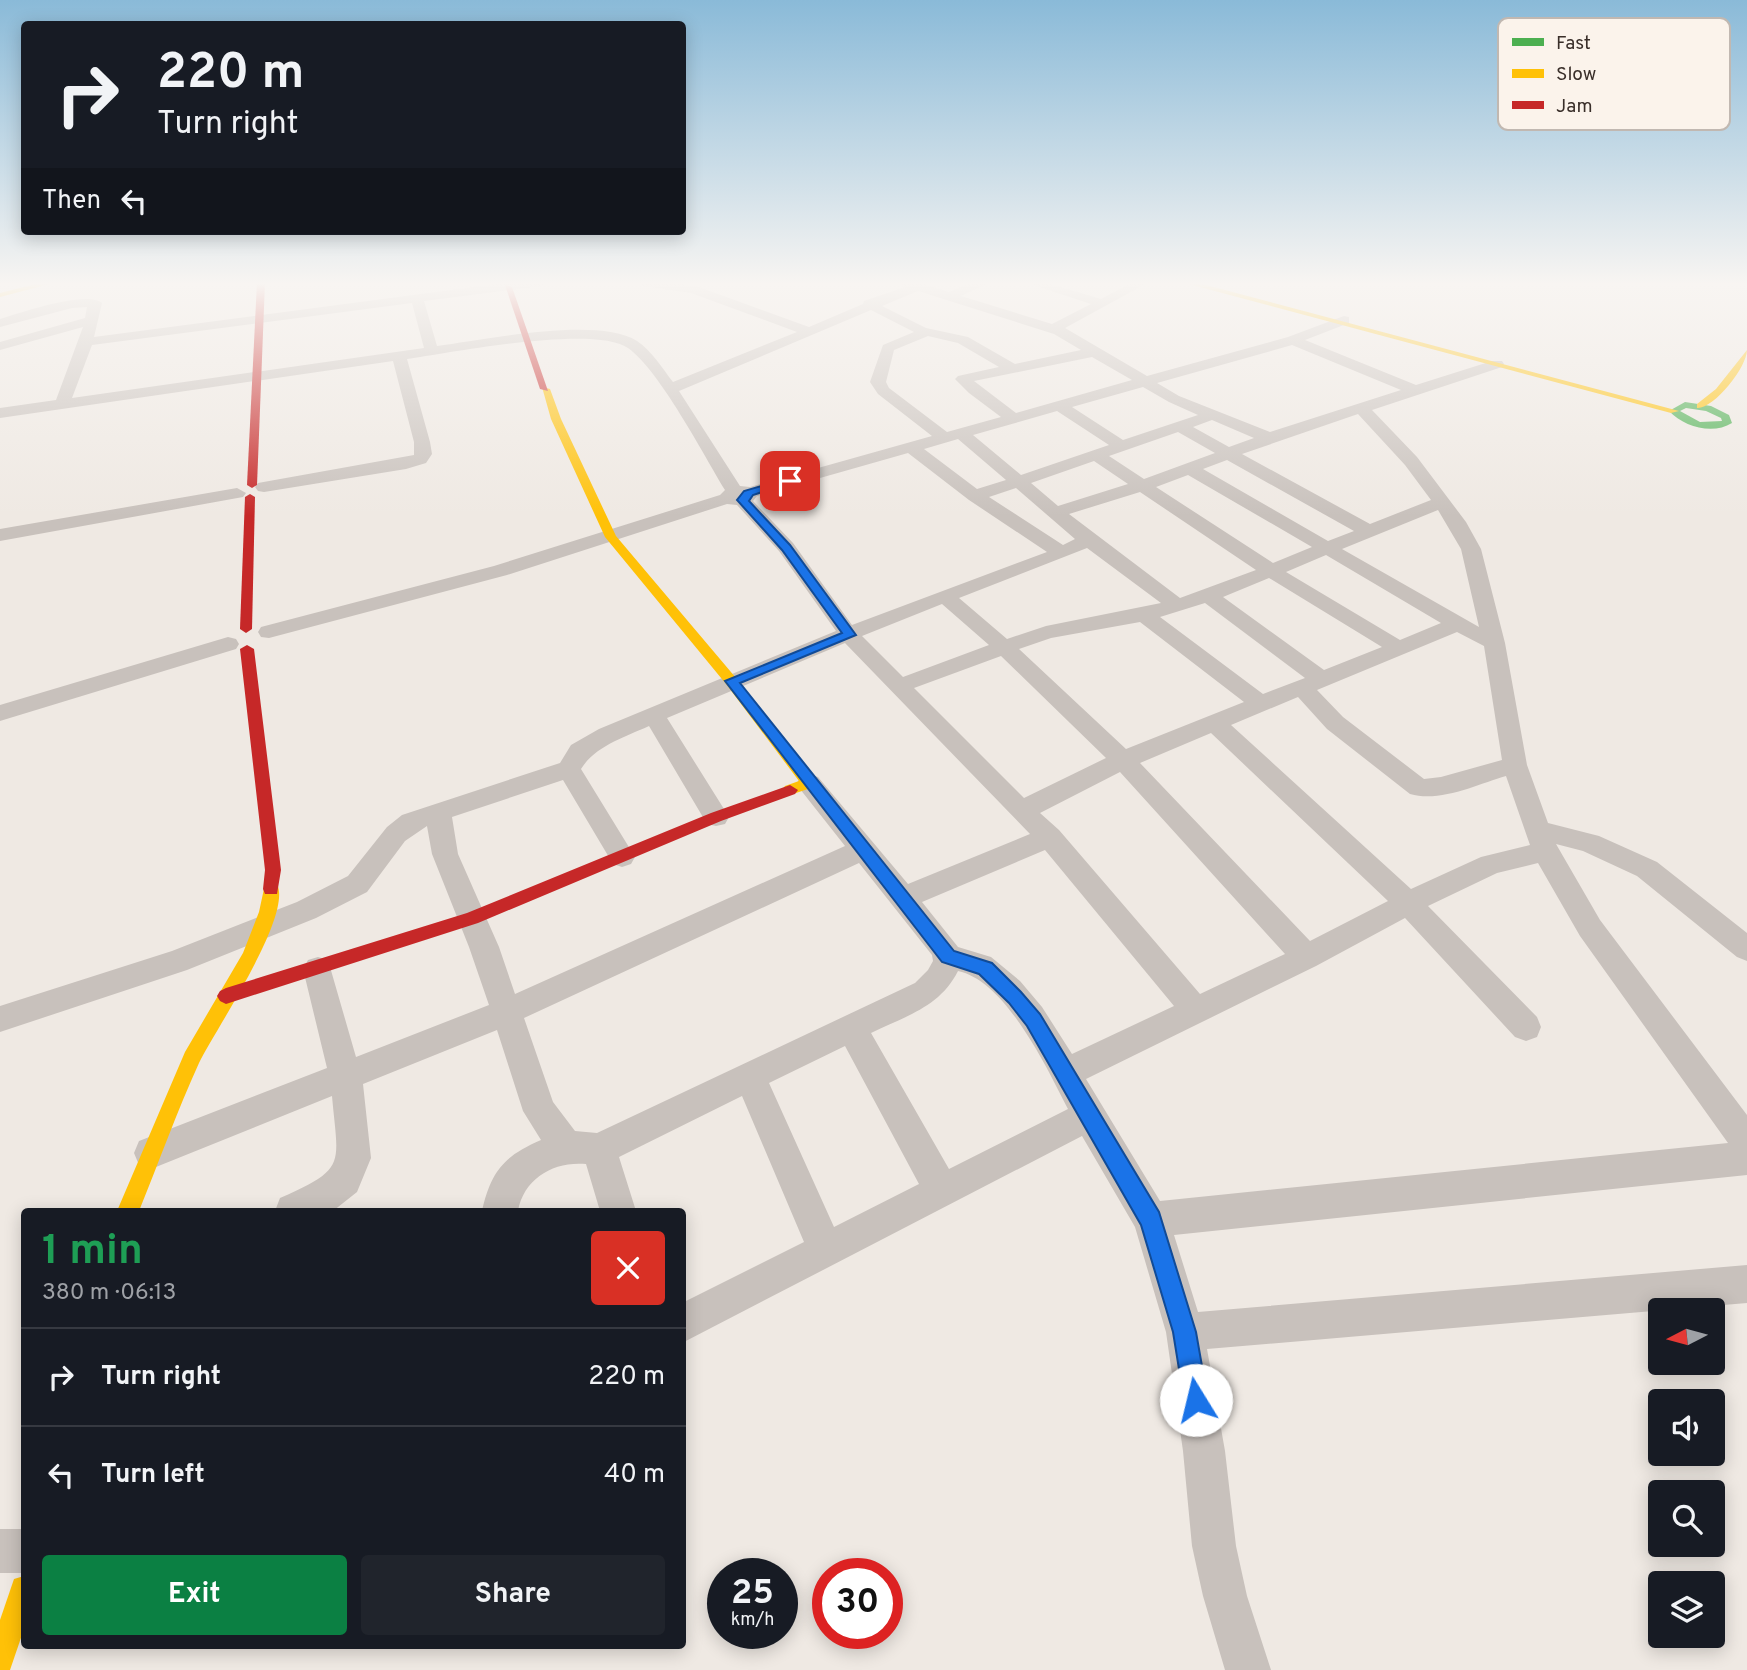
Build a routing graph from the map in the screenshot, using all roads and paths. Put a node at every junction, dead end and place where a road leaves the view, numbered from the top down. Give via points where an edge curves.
1 (79, 360) edge
2 (257, 360) edge
3 (384, 360) edge
4 (400, 360) edge
5 (534, 360) edge
6 (645, 360) edge
7 (739, 360) edge
8 (884, 360) edge
9 (998, 360) edge
10 (1059, 360) edge
11 (1107, 360) edge
12 (1221, 360) edge
13 (1341, 360) edge
14 (1482, 360) edge
15 (1491, 360) edge
16 (1742, 360) edge
17 (1497, 364) junction
18 (1015, 370) junction
19 (257, 376) junction
20 (1144, 381) junction
21 (670, 389) junction
22 (1417, 391) junction
23 (62, 404) junction
24 (1060, 406) junction
25 (1676, 408) junction
26 (1362, 409) junction
27 (0, 413) edge
28 (1210, 416) junction
29 (1717, 416) junction
30 (1013, 419) junction
31 (1181, 427) junction
32 (1747, 428) edge
33 (951, 434) junction
34 (1269, 438) junction
35 (909, 446) junction
36 (1128, 446) junction
37 (1231, 453) junction
38 (1097, 456) junction
39 (1184, 470) junction
40 (1016, 480) junction
41 (1142, 486) junction
42 (251, 490) junction
43 (739, 496) junction
44 (975, 496) junction
45 (1442, 502) junction
46 (1057, 512) junction
47 (1366, 530) junction
48 (0, 535) edge
49 (611, 537) junction
50 (1088, 540) junction
51 (1326, 548) junction
52 (1062, 553) junction
53 (1273, 572) junction
54 (945, 596) junction
55 (1208, 596) junction
56 (1176, 605) junction
57 (1143, 615) junction
58 (1458, 624) junction
59 (246, 629) junction
60 (269, 632) junction
61 (849, 635) junction
62 (1494, 643) junction
63 (238, 647) junction
64 (1004, 647) junction
65 (1399, 648) junction
66 (731, 681) junction
67 (1312, 684) junction
68 (899, 686) junction
69 (1261, 704) junction
70 (0, 713) edge
71 (654, 715) junction
72 (1215, 723) junction
73 (1123, 760) junction
74 (1515, 765) junction
75 (569, 769) junction
76 (809, 783) junction
77 (1021, 811) junction
78 (438, 812) junction
79 (716, 817) junction
80 (1050, 837) junction
81 (1541, 841) junction
82 (862, 850) junction
83 (622, 857) junction
84 (903, 898) junction
85 (1407, 902) junction
86 (472, 918) junction
87 (261, 928) junction
88 (1747, 950) edge
89 (948, 957) junction
90 (1306, 957) junction
91 (318, 969) junction
92 (226, 996) junction
93 (1195, 1010) junction
94 (506, 1012) junction
95 (0, 1019) edge
96 (1526, 1027) dead end
97 (852, 1028) junction
98 (1066, 1073) junction
99 (346, 1078) junction
100 (750, 1078) junction
101 (1088, 1116) junction
102 (1747, 1142) edge
103 (583, 1148) junction
104 (151, 1153) junction
105 (1747, 1158) edge
106 (942, 1191) junction
107 (129, 1208) edge
108 (302, 1208) edge
109 (501, 1208) edge
110 (616, 1208) edge
111 (1151, 1220) junction
112 (826, 1250) junction
113 (1747, 1284) edge
114 (686, 1322) edge
115 (1185, 1332) junction
116 (0, 1551) edge
117 (21, 1551) edge
118 (21, 1598) edge
119 (0, 1661) edge
120 (1248, 1670) edge

1 - 23 street
2 - 19 street
3 - 19 street
4 - 42 street via 422,442 420,459
5 - 49 street
6 - 21 street
7 - 21 street
8 - 33 street via 878,382 883,391
9 - 18 street
10 - 18 street
11 - 20 street
12 - 20 street
13 - 22 street
14 - 17 street
15 - 25 street
16 - 29 street via 1719,391
17 - 22 street
17 - 25 street
18 - 30 street via 963,379
19 - 23 street
19 - 42 street
20 - 24 street
20 - 28 street
21 - 43 street
22 - 26 street
23 - 27 street
24 - 30 street
24 - 36 street
25 - 29 street
25 - 29 street via 1680,417 1694,423
26 - 34 street
26 - 45 street
28 - 31 street
28 - 34 street
29 - 32 street
30 - 33 street
31 - 36 street
31 - 37 street
33 - 35 street
33 - 40 street
34 - 37 street
35 - 43 street
35 - 44 street
36 - 38 street
36 - 39 street
37 - 39 street
37 - 47 street
38 - 40 street
38 - 41 street
39 - 41 street
39 - 51 street
40 - 44 street
40 - 46 street
41 - 46 street
41 - 53 street
42 - 48 street
42 - 59 street
43 - 49 street
43 - 61 street via 786,547
44 - 52 street
45 - 47 street
45 - 62 street via 1471,549
46 - 50 street
47 - 51 street
49 - 60 street
49 - 66 street
50 - 52 street
50 - 56 street
51 - 53 street
51 - 58 street
52 - 54 street
53 - 55 street
53 - 65 street
54 - 61 street
54 - 64 street
55 - 56 street
55 - 67 street
56 - 57 street
57 - 64 street via 1063,628
57 - 69 street
58 - 62 street
58 - 65 street
59 - 60 street via 261,627
59 - 63 street via 232,636
60 - 63 street via 266,641
61 - 66 street
61 - 68 street
62 - 74 street
63 - 70 street
63 - 87 street via 273,870 270,905
64 - 68 street
64 - 73 street
65 - 67 street
66 - 71 street
66 - 76 street
67 - 69 street
67 - 74 street via 1335,723 1419,788
68 - 77 street
69 - 72 street
71 - 75 street via 589,746
71 - 79 street
72 - 73 street
72 - 85 street
73 - 77 street
73 - 90 street
74 - 81 street
75 - 78 street
75 - 83 street
76 - 79 street
76 - 82 street
77 - 80 street
78 - 86 street via 445,854
78 - 87 street via 405,825 375,867 352,888
79 - 83 street
80 - 84 street
80 - 93 street
81 - 85 street
81 - 88 street via 1590,843 1647,869
81 - 102 street via 1590,928
82 - 84 street
82 - 94 street
83 - 86 street
84 - 89 street
85 - 90 street
85 - 96 street
86 - 91 street
86 - 94 street
87 - 92 street
87 - 95 street
89 - 97 street via 947,967 926,992
89 - 98 street via 976,964 995,977 1033,1020
90 - 93 street
91 - 92 street
91 - 99 street
92 - 104 street via 193,1055
93 - 98 street
94 - 99 street
94 - 103 street via 540,1111
97 - 100 street
97 - 106 street
98 - 101 street
99 - 104 street
99 - 108 street via 354,1158 351,1170 326,1196
100 - 103 street
100 - 112 street
101 - 106 street
101 - 111 street
103 - 109 street via 519,1168
103 - 110 street
104 - 107 street
105 - 111 street
106 - 112 street
111 - 115 street
112 - 114 street
113 - 115 street
115 - 120 street via 1214,1546
116 - 117 street
118 - 119 street

